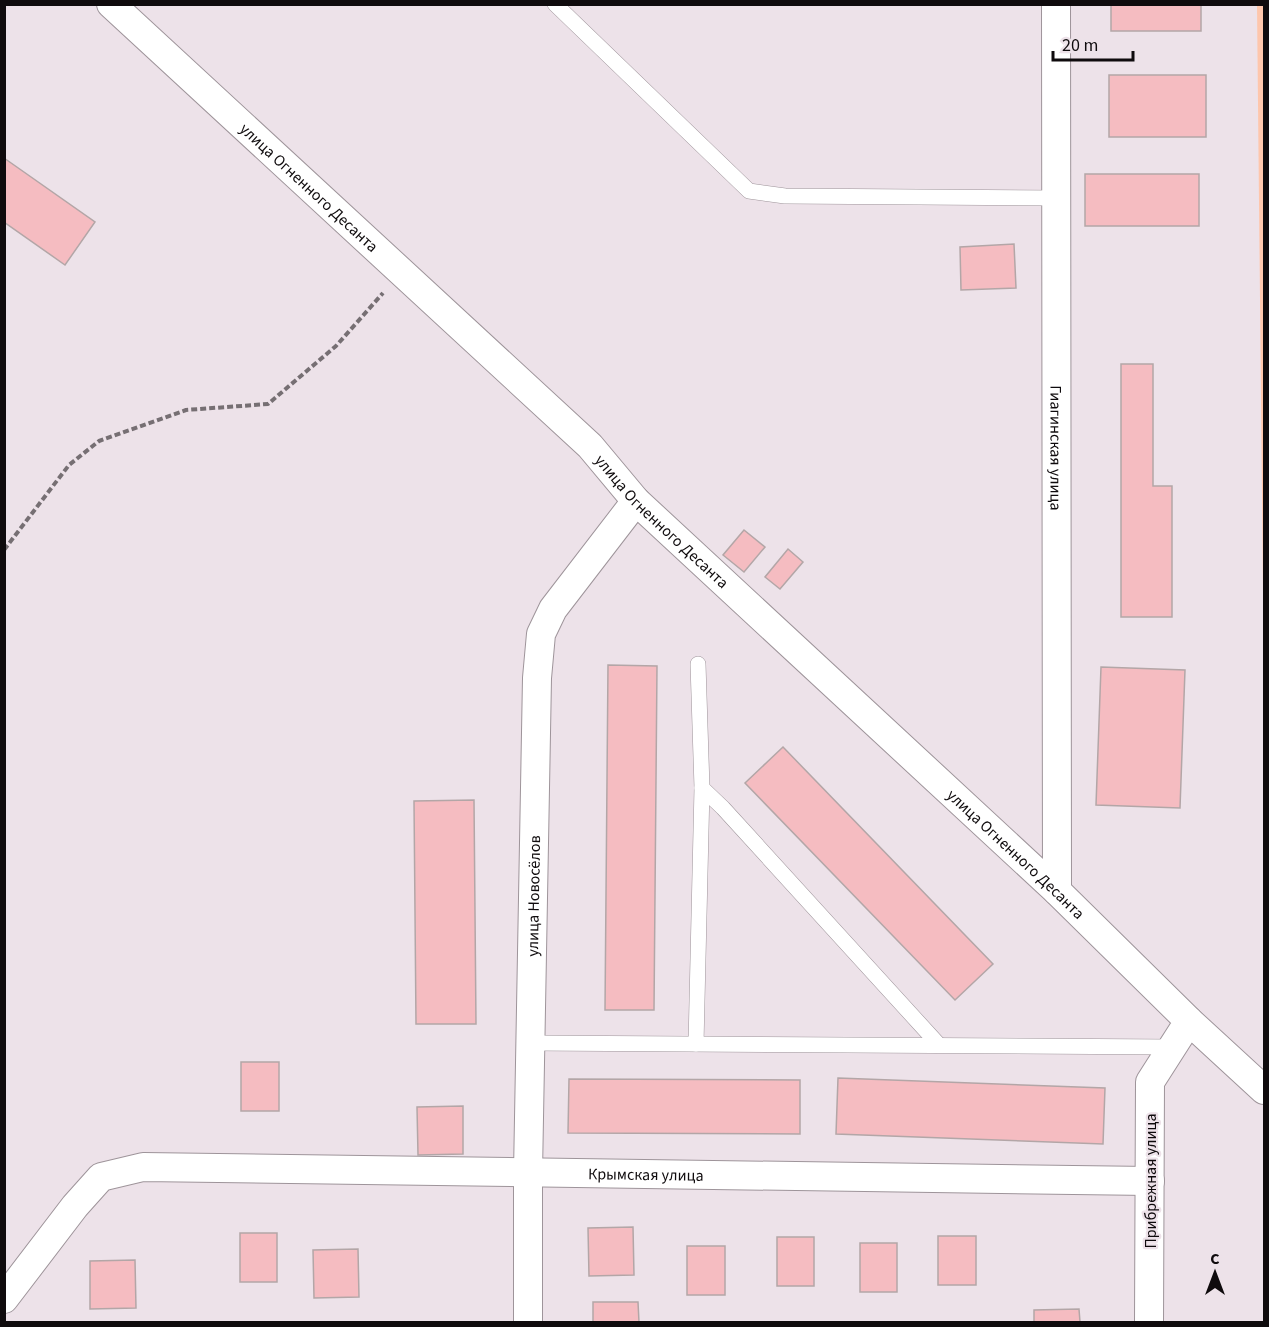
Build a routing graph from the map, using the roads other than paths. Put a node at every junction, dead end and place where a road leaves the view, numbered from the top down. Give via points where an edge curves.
1 (111, 4) edge
2 (555, 4) edge
3 (1056, 4) edge
4 (1056, 198) junction
5 (636, 501) junction
6 (698, 664) dead end
7 (702, 788) junction
8 (1057, 891) junction
9 (1188, 1021) junction
10 (531, 1043) junction
11 (696, 1044) junction
12 (939, 1045) junction
13 (1172, 1047) junction
14 (1262, 1087) edge
15 (528, 1173) junction
16 (1150, 1181) junction
17 (4, 1299) edge
18 (528, 1323) edge
19 (1149, 1323) edge

1 - 5 street, улица Огненного Десанта via 590,446
2 - 4 lane via 749,191 784,196
3 - 4 street, Гиагинская улица
4 - 8 street, Гиагинская улица
5 - 8 street, улица Огненного Десанта
5 - 10 street, улица Новосёлов via 553,609 541,634 536,690
6 - 7 lane
7 - 11 lane
7 - 12 lane
8 - 9 street, улица Огненного Десанта
9 - 13 street
9 - 14 street, улица Огненного Десанта
10 - 11 lane
10 - 15 street, улица Новосёлов
11 - 12 lane
12 - 13 lane
13 - 16 street, Прибрежная улица via 1150,1082
15 - 16 street, Крымская улица
15 - 17 street, Крымская улица via 143,1167 101,1177
15 - 18 street, улица Новосёлов
16 - 19 street, Прибрежная улица

